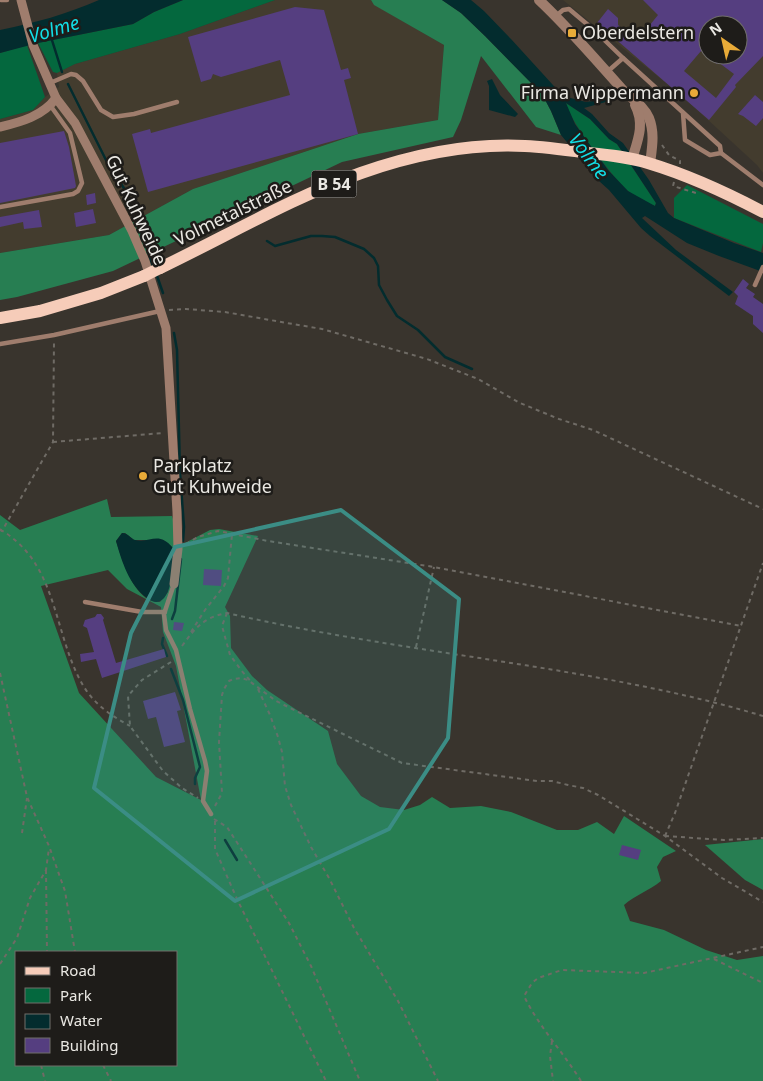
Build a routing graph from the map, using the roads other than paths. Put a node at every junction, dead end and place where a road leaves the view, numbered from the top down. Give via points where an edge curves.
1 (1, 0) edge
2 (7, 0) edge
3 (21, 0) edge
4 (539, 0) edge
5 (556, 16) junction
6 (623, 58) junction
7 (607, 72) junction
8 (50, 83) junction
9 (632, 99) junction
10 (53, 102) junction
11 (177, 102) dead end
12 (683, 113) junction
13 (0, 128) edge
14 (721, 153) junction
15 (632, 159) junction
16 (650, 164) junction
17 (763, 185) edge
18 (0, 207) edge
19 (763, 212) edge
20 (763, 267) edge
21 (755, 285) dead end
22 (162, 311) junction
23 (0, 318) edge
24 (0, 344) edge
25 (174, 584) joint
26 (85, 602) dead end
27 (165, 612) junction
28 (211, 814) road end

1 - 2 lane
3 - 8 street, Gut Kuhweide via 33,45
4 - 5 street
5 - 6 lane via 569,9
5 - 7 street
6 - 7 lane
6 - 12 lane
7 - 9 street
8 - 10 street, Gut Kuhweide
8 - 11 lane via 76,75 101,110 112,117
9 - 15 street via 641,119
9 - 16 street via 646,112 652,128
10 - 13 street via 35,116
10 - 18 lane via 70,133 82,183 78,191
10 - 22 street, Gut Kuhweide via 75,123 132,231
12 - 14 lane via 720,146
12 - 14 lane via 685,140 710,155
14 - 17 lane
15 - 16 main road, B 54
15 - 23 main road, Volmetalstraße / B 54, bridge via 524,146 491,146 404,160 322,189 144,276 101,293 40,312
16 - 19 main road, B 54 via 712,187
20 - 21 lane
22 - 24 lane
22 - 25 street, Gut Kuhweide via 168,346 178,549
25 - 27 lane
26 - 27 lane via 142,612
27 - 28 lane via 166,630 176,650 206,770 203,801

